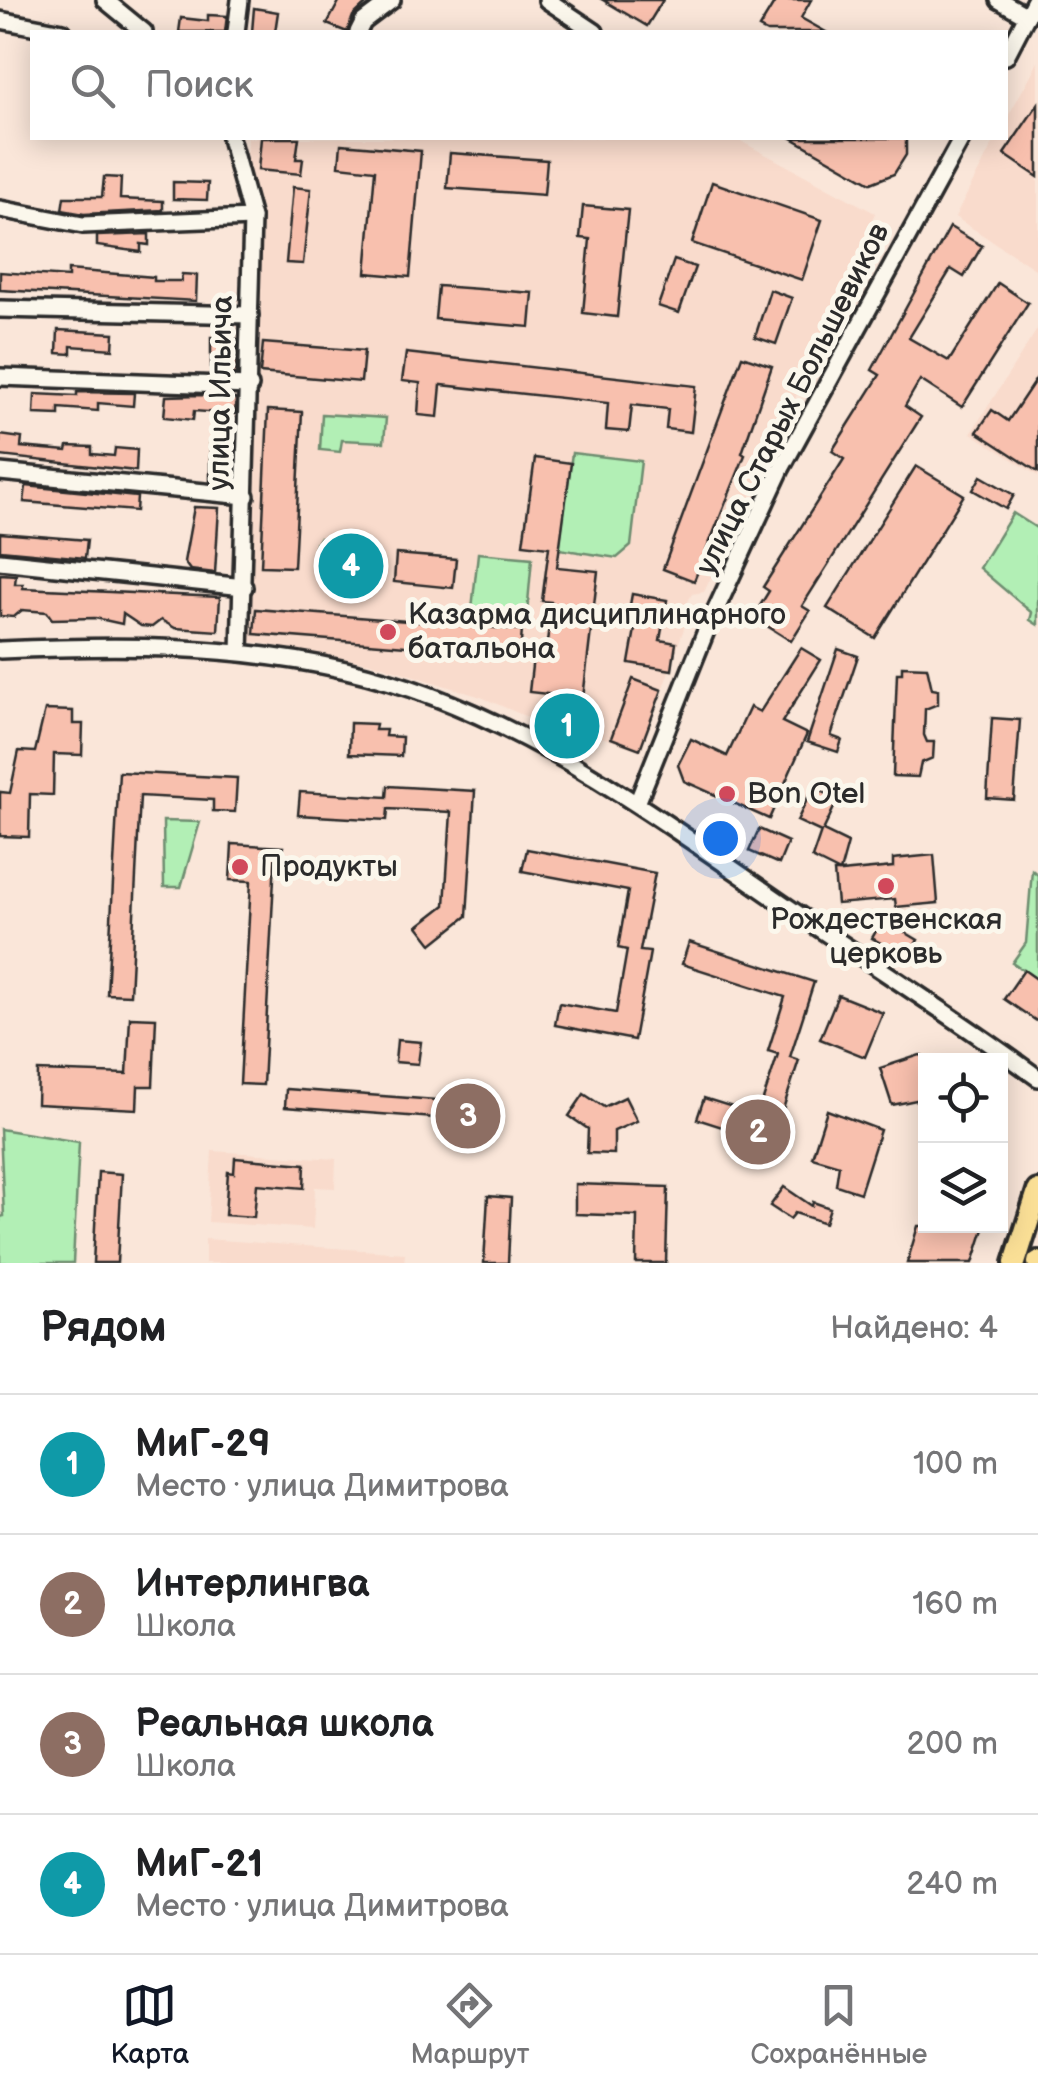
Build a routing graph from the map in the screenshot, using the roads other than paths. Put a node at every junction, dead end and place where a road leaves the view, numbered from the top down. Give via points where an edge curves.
1 (105, 0) edge
2 (240, 0) edge
3 (392, 0) edge
4 (547, 0) edge
5 (999, 0) edge
6 (1035, 0) edge
7 (1027, 16) junction
8 (0, 20) edge
9 (52, 30) edge
10 (142, 30) edge
11 (236, 30) edge
12 (359, 30) edge
13 (592, 30) edge
14 (1008, 52) edge
15 (231, 140) edge
16 (961, 140) edge
17 (0, 209) edge
18 (252, 218) junction
19 (0, 309) edge
20 (250, 315) junction
21 (0, 377) edge
22 (250, 386) junction
23 (0, 472) edge
24 (246, 496) junction
25 (0, 561) edge
26 (244, 587) junction
27 (0, 650) edge
28 (240, 652) junction
29 (638, 801) junction
30 (1038, 1078) edge
31 (1038, 1191) edge
32 (1015, 1263) edge

1 - 10 street
2 - 11 street
3 - 12 street
4 - 13 street
5 - 7 street
6 - 7 street
7 - 14 street
8 - 9 street
15 - 18 street, улица Ильича
16 - 29 street, улица Старых Большевиков via 780,469 698,648
17 - 18 street via 83,225
18 - 20 street, улица Ильича
19 - 20 street
20 - 22 street, улица Ильича
21 - 22 street
22 - 24 street, улица Ильича
23 - 24 street
24 - 26 street, улица Ильича
25 - 26 street
26 - 28 street, улица Ильича
27 - 28 street via 113,645
28 - 29 street via 350,671 448,704
29 - 30 street
31 - 32 main road

